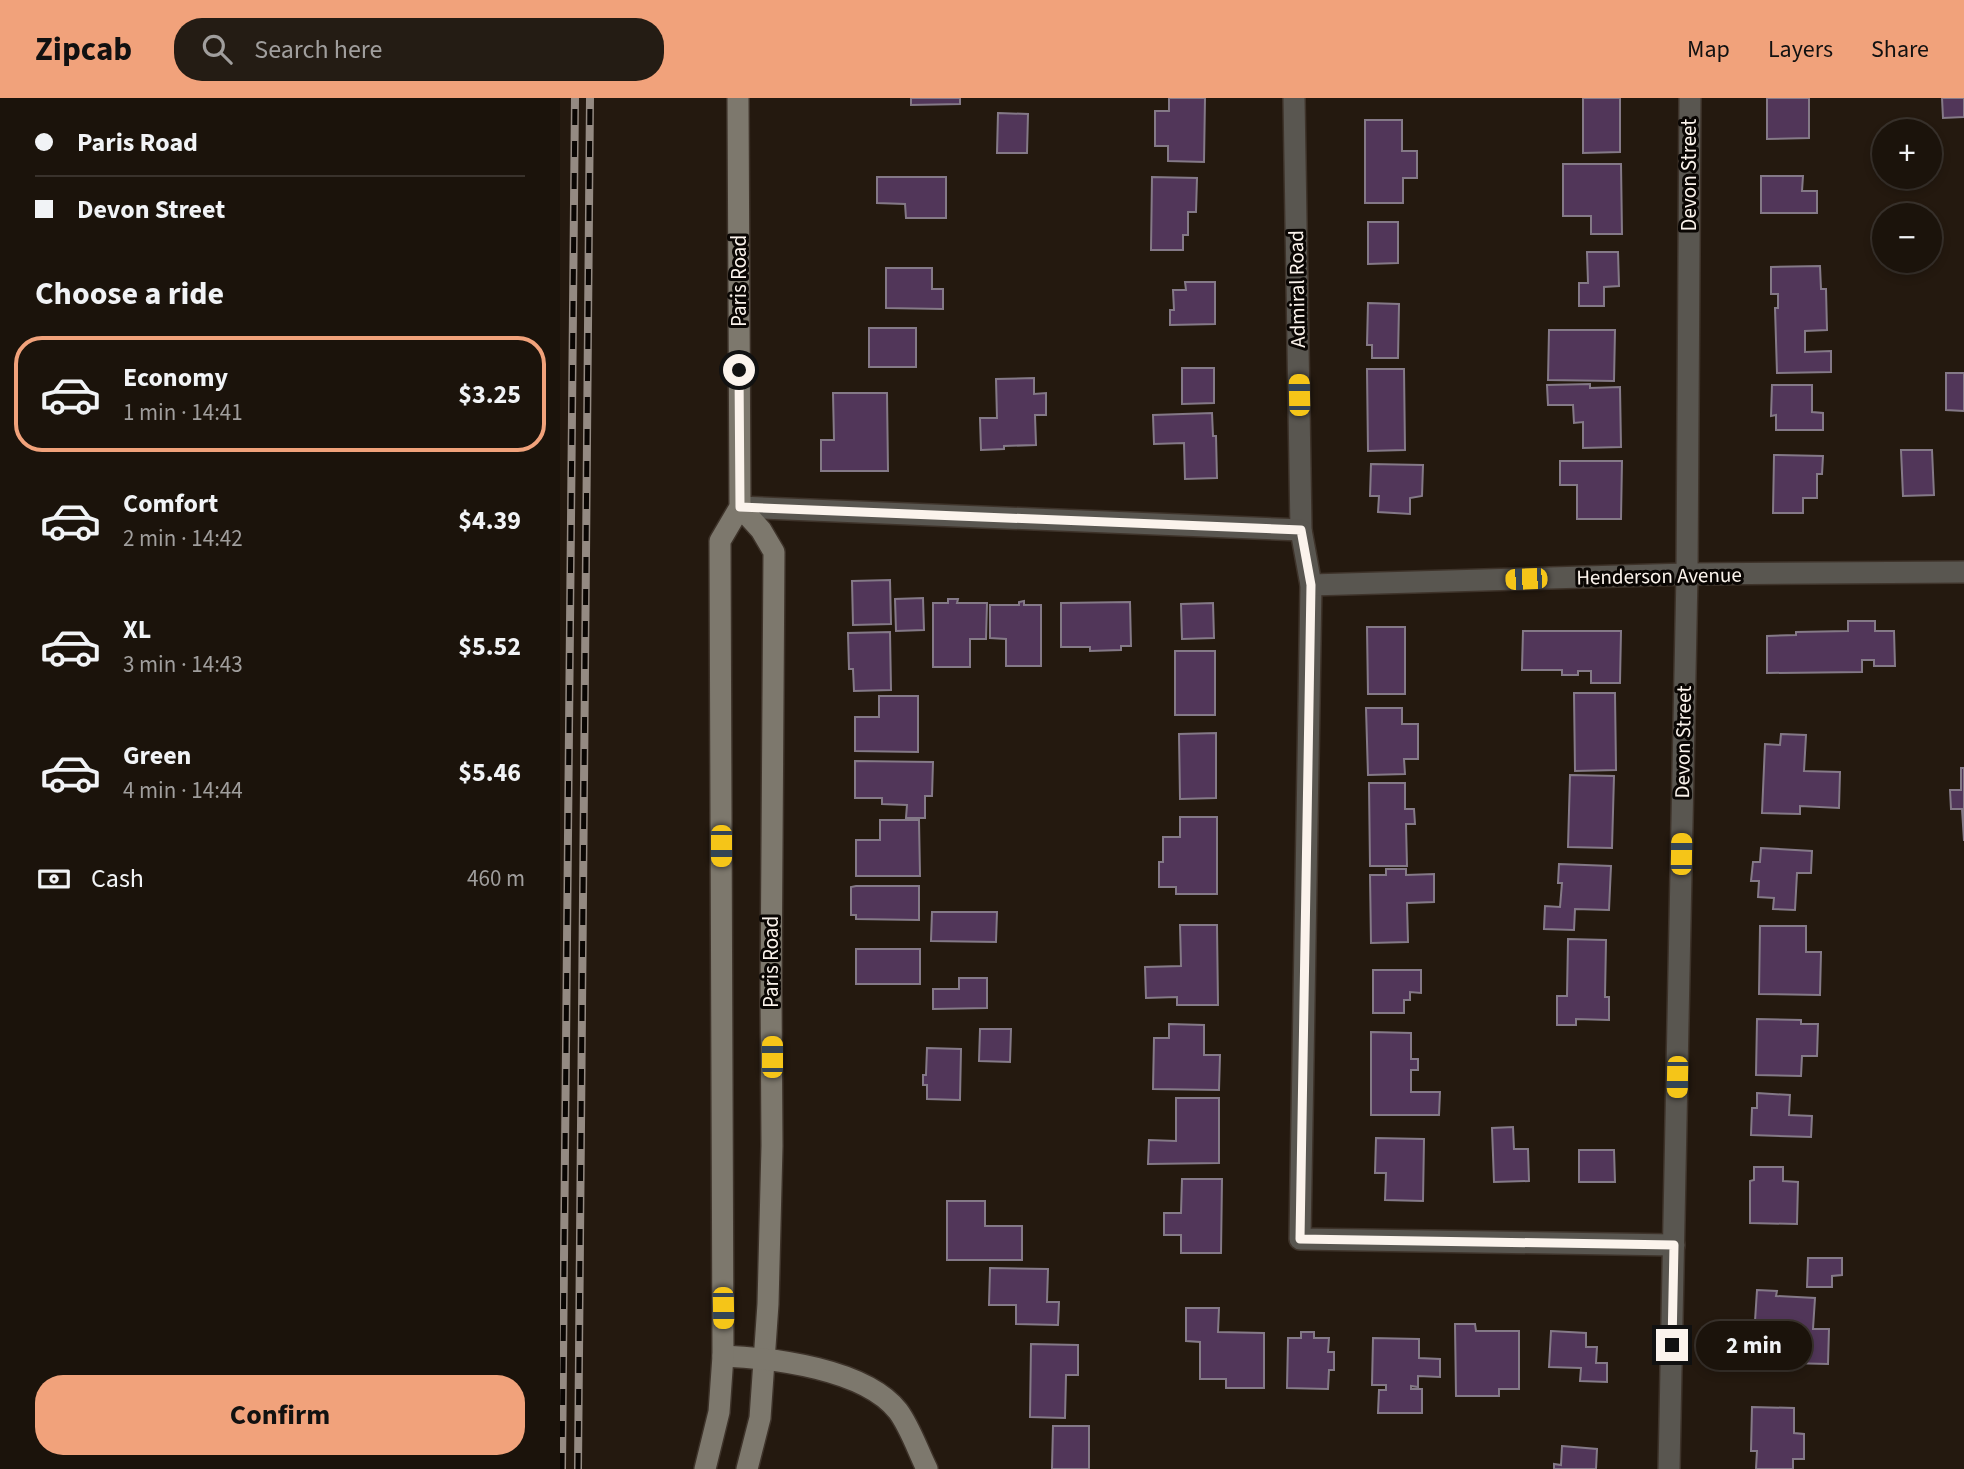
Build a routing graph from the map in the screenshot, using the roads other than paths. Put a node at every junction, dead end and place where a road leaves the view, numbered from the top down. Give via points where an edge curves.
1 (738, 98) edge
2 (1294, 98) edge
3 (1690, 98) edge
4 (740, 507) junction
5 (1301, 530) junction
6 (1964, 572) edge
7 (1687, 574) junction
8 (1311, 585) junction
9 (1674, 1245) junction
10 (723, 1356) junction
11 (765, 1357) junction
12 (705, 1469) edge
13 (747, 1469) edge
14 (927, 1469) edge
15 (1669, 1469) edge

1 - 4 main road, Paris Road
2 - 5 street, Admiral Road
3 - 7 street, Devon Street
4 - 5 street
4 - 10 main road via 720,541
4 - 11 main road, Paris Road via 774,552 772,1146
5 - 8 street, Admiral Road
6 - 7 street, Henderson Avenue
7 - 8 street, Henderson Avenue
7 - 9 street, Devon Street
8 - 9 street, Admiral Road via 1300,1239
9 - 15 street, Devon Street
10 - 11 main road
10 - 12 main road via 719,1412
11 - 13 main road, Paris Road via 760,1418
11 - 14 main road via 842,1376 886,1399 899,1412

